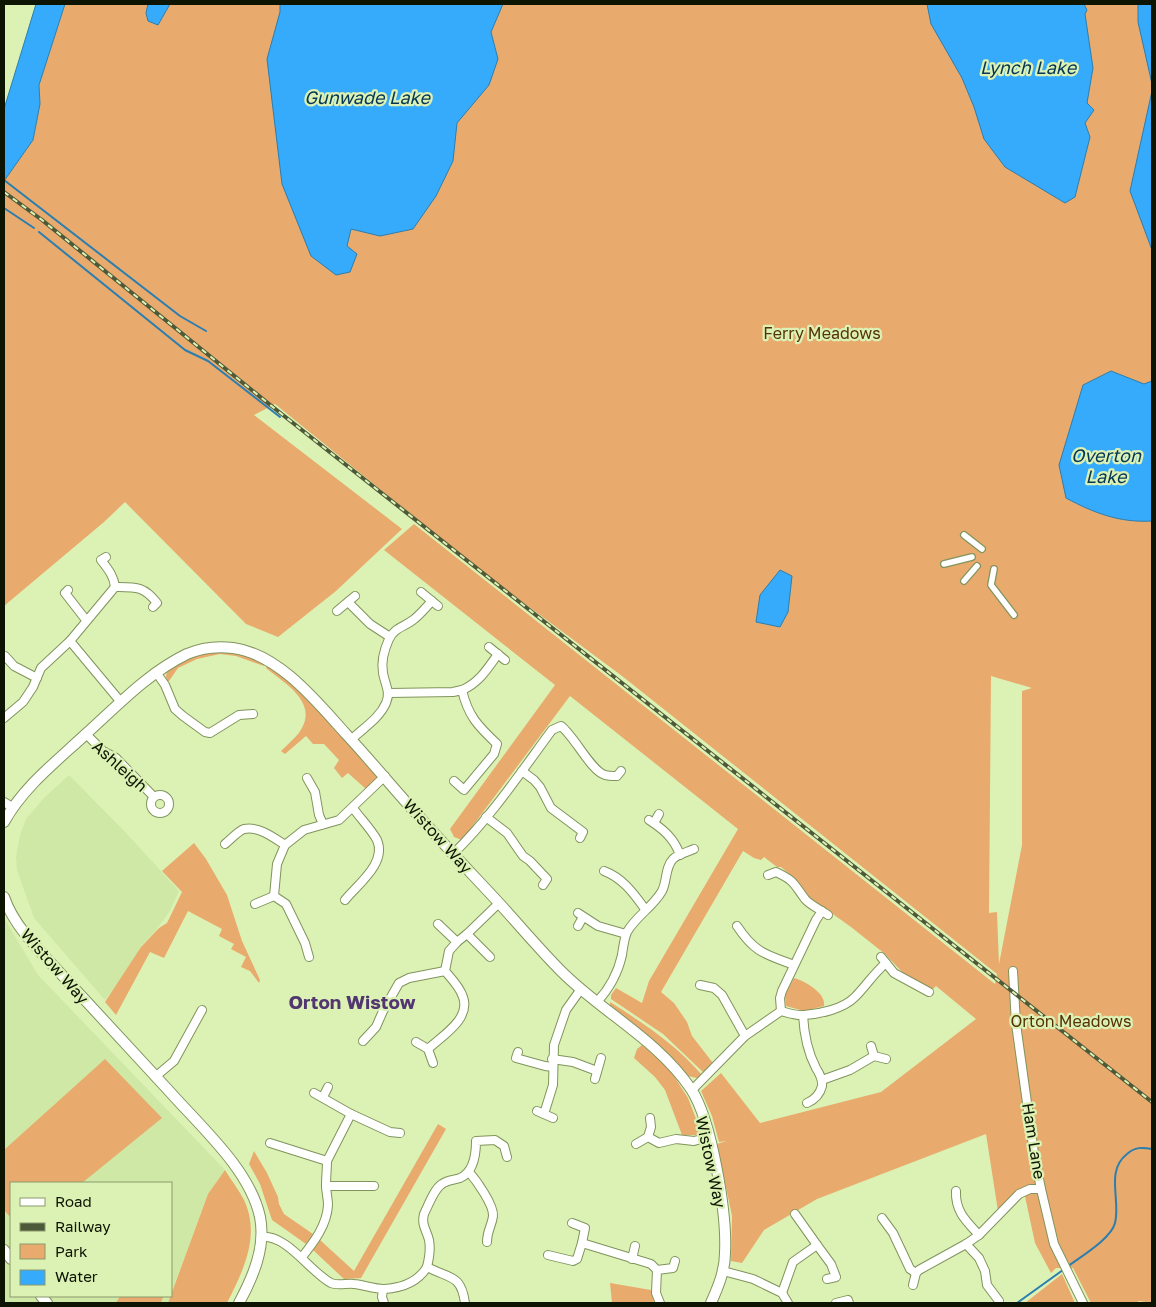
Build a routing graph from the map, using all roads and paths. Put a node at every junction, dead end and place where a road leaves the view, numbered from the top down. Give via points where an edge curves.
1 (964, 535) dead end
2 (982, 548) dead end
3 (972, 557) dead end
4 (102, 560) dead end
5 (944, 564) dead end
6 (977, 566) dead end
7 (994, 569) dead end
8 (964, 581) dead end
9 (115, 587) junction
10 (421, 592) dead end
11 (65, 593) dead end
12 (355, 596) dead end
13 (348, 602) junction
14 (153, 607) dead end
15 (337, 611) dead end
16 (1014, 615) dead end
17 (86, 620) junction
18 (390, 637) junction
19 (70, 641) junction
20 (489, 647) dead end
21 (498, 654) junction
22 (5, 656) edge
23 (506, 660) dead end
24 (156, 672) junction
25 (37, 678) junction
26 (462, 690) junction
27 (389, 693) junction
28 (120, 702) junction
29 (236, 705) dead end
30 (253, 714) dead end
31 (239, 715) junction
32 (4, 718) edge
33 (86, 734) junction
34 (352, 740) junction
35 (522, 771) junction
36 (385, 776) junction
37 (619, 776) dead end
38 (307, 778) dead end
39 (454, 781) dead end
40 (154, 797) dead end
41 (8, 805) edge
42 (353, 808) junction
43 (658, 814) dead end
44 (486, 817) junction
45 (4, 822) edge
46 (323, 824) junction
47 (583, 832) dead end
48 (225, 844) dead end
49 (285, 845) junction
50 (694, 849) dead end
51 (453, 854) junction
52 (680, 855) junction
53 (617, 866) dead end
54 (768, 875) dead end
55 (547, 879) dead end
56 (274, 896) junction
57 (4, 897) edge
58 (345, 900) dead end
59 (499, 903) junction
60 (255, 904) dead end
61 (645, 909) junction
62 (438, 924) dead end
63 (578, 926) dead end
64 (737, 926) dead end
65 (467, 934) junction
66 (626, 934) junction
67 (457, 942) junction
68 (310, 957) dead end
69 (490, 957) dead end
70 (794, 965) junction
71 (1013, 970) dead end
72 (445, 971) junction
73 (700, 985) dead end
74 (581, 989) junction
75 (929, 992) dead end
76 (597, 1002) junction
77 (202, 1010) dead end
78 (781, 1011) junction
79 (803, 1015) junction
80 (744, 1036) junction
81 (363, 1041) dead end
82 (416, 1042) dead end
83 (871, 1046) dead end
84 (428, 1049) junction
85 (518, 1052) dead end
86 (874, 1056) junction
87 (601, 1058) dead end
88 (886, 1059) dead end
89 (433, 1063) dead end
90 (553, 1063) junction
91 (156, 1077) junction
92 (822, 1080) junction
93 (328, 1087) dead end
94 (692, 1090) junction
95 (314, 1093) dead end
96 (323, 1097) junction
97 (807, 1103) dead end
98 (351, 1114) junction
99 (553, 1118) dead end
100 (650, 1118) dead end
101 (470, 1132) dead end
102 (400, 1133) dead end
103 (648, 1137) junction
104 (709, 1137) junction
105 (476, 1140) junction
106 (270, 1142) dead end
107 (636, 1144) dead end
108 (507, 1156) dead end
109 (327, 1161) junction
110 (468, 1172) junction
111 (326, 1186) junction
112 (374, 1186) dead end
113 (1041, 1189) junction
114 (956, 1191) dead end
115 (795, 1214) dead end
116 (882, 1218) dead end
117 (572, 1223) dead end
118 (890, 1228) junction
119 (883, 1234) dead end
120 (979, 1235) junction
121 (261, 1238) junction
122 (487, 1242) dead end
123 (582, 1243) junction
124 (966, 1244) junction
125 (817, 1245) junction
126 (635, 1246) dead end
127 (548, 1255) dead end
128 (302, 1258) junction
129 (632, 1258) junction
130 (675, 1261) dead end
131 (427, 1268) junction
132 (657, 1270) junction
133 (723, 1272) junction
134 (916, 1273) junction
135 (827, 1279) dead end
136 (913, 1285) dead end
137 (383, 1289) junction
138 (782, 1293) junction
139 (848, 1299) edge
140 (999, 1301) dead end
141 (239, 1303) edge
142 (384, 1303) edge
143 (465, 1303) edge
144 (660, 1303) edge
145 (711, 1303) edge
146 (780, 1303) edge
147 (788, 1303) edge
148 (836, 1303) edge
149 (1083, 1303) edge

1 - 2 street
3 - 5 street
4 - 9 street via 115,581
6 - 8 street
7 - 16 street via 991,585
9 - 14 street via 135,587 149,593 157,603
9 - 17 street
10 - 18 street via 435,603 400,626
11 - 17 street
12 - 13 street
13 - 15 street
13 - 18 street via 370,624
17 - 19 street
18 - 27 street via 382,660
19 - 25 street via 41,668
19 - 28 street
20 - 21 street
21 - 23 street
21 - 26 street via 479,679
22 - 25 street via 14,666
24 - 28 street, Wistow Way
24 - 31 street via 175,708 205,732 210,733
24 - 34 street, Wistow Way via 190,653 211,648 247,651 286,672
25 - 32 street via 22,702
26 - 27 street
26 - 39 street via 477,725 497,744 494,754 464,790
27 - 34 street via 386,704 376,717
28 - 33 street, Wistow Way
29 - 31 street
30 - 31 street
33 - 40 street, Ashleigh via 116,758
33 - 41 street, Wistow Way
34 - 36 street, Wistow Way
35 - 37 street via 552,730 561,726 568,731 590,764 603,775
35 - 44 street
35 - 47 street via 540,787 551,808
36 - 42 street
36 - 51 street, Wistow Way
38 - 46 street via 315,792
41 - 45 street, Wistow Way
42 - 46 street via 339,820
42 - 58 street via 376,838 378,859
43 - 52 street via 651,821 676,843
44 - 51 street
44 - 55 street via 508,833 522,856
46 - 49 street via 304,830
48 - 49 street via 243,830 252,829
49 - 56 street via 277,864
50 - 52 street
51 - 59 street, Wistow Way
52 - 61 street via 669,867 662,892
53 - 61 street via 608,872 628,887
54 - 70 street via 776,872 787,877 796,884 805,899 825,913
56 - 60 street
56 - 68 street via 286,904
57 - 91 street, Wistow Way via 17,922 53,965
59 - 65 street
59 - 74 street, Wistow Way
61 - 66 street
62 - 67 street
63 - 66 street via 580,915 598,926
64 - 70 street via 757,950
65 - 67 street
65 - 69 street
66 - 76 street via 610,987
67 - 72 street via 450,950
70 - 78 street via 780,998
71 - 113 street, Ham Lane via 1016,1024
72 - 81 street via 399,983 376,1027
72 - 84 street via 464,997 464,1009 458,1023
73 - 80 street via 714,988 722,995
74 - 76 street, Wistow Way
74 - 90 street via 566,1010 554,1045
75 - 79 street via 894,973 884,960 853,999 822,1012
76 - 94 street, Wistow Way via 661,1055
77 - 91 street via 174,1061
78 - 79 street
78 - 80 street
79 - 92 street via 806,1045
80 - 94 street
82 - 84 street
83 - 86 street
84 - 89 street
85 - 90 street via 516,1058 545,1066
86 - 88 street
86 - 92 street via 850,1070
87 - 90 street via 596,1075 573,1062
90 - 99 street via 553,1085 540,1112
91 - 121 street, Wistow Way via 246,1182 256,1202
92 - 97 street via 818,1095
93 - 96 street
94 - 104 street, Wistow Way
95 - 96 street
96 - 98 street
98 - 102 street via 390,1136
98 - 109 street
100 - 103 street
101 - 105 street
103 - 104 street via 663,1143 673,1139 694,1141
103 - 107 street
104 - 133 street, Wistow Way via 724,1226
105 - 108 street via 494,1140 504,1146
105 - 110 street via 476,1152
106 - 109 street via 286,1144
109 - 111 street
110 - 122 street via 497,1208 483,1232
110 - 131 street via 442,1184 424,1215 423,1226 430,1252
111 - 112 street via 361,1182
111 - 128 street via 328,1205 323,1226
113 - 120 street via 1030,1189 1020,1194
113 - 149 street, Ham Lane via 1054,1244
114 - 120 street via 952,1202
115 - 125 street
116 - 118 street
117 - 123 street via 587,1227
118 - 119 street
118 - 134 street via 910,1269
120 - 124 street
121 - 128 street via 276,1240
121 - 141 street, Wistow Way via 251,1282
123 - 127 street via 573,1261
123 - 129 street
124 - 134 street
124 - 140 street via 979,1258 987,1285
125 - 135 street via 836,1277
125 - 138 street via 794,1262
126 - 129 street
128 - 137 street via 332,1283
129 - 132 street via 651,1264
130 - 132 street via 673,1268
131 - 137 street via 408,1284
131 - 143 street via 459,1283
132 - 144 street via 656,1293
133 - 138 street via 753,1279
133 - 145 street, Wistow Way
134 - 136 street
137 - 142 street
138 - 146 street
138 - 147 street
139 - 148 street

